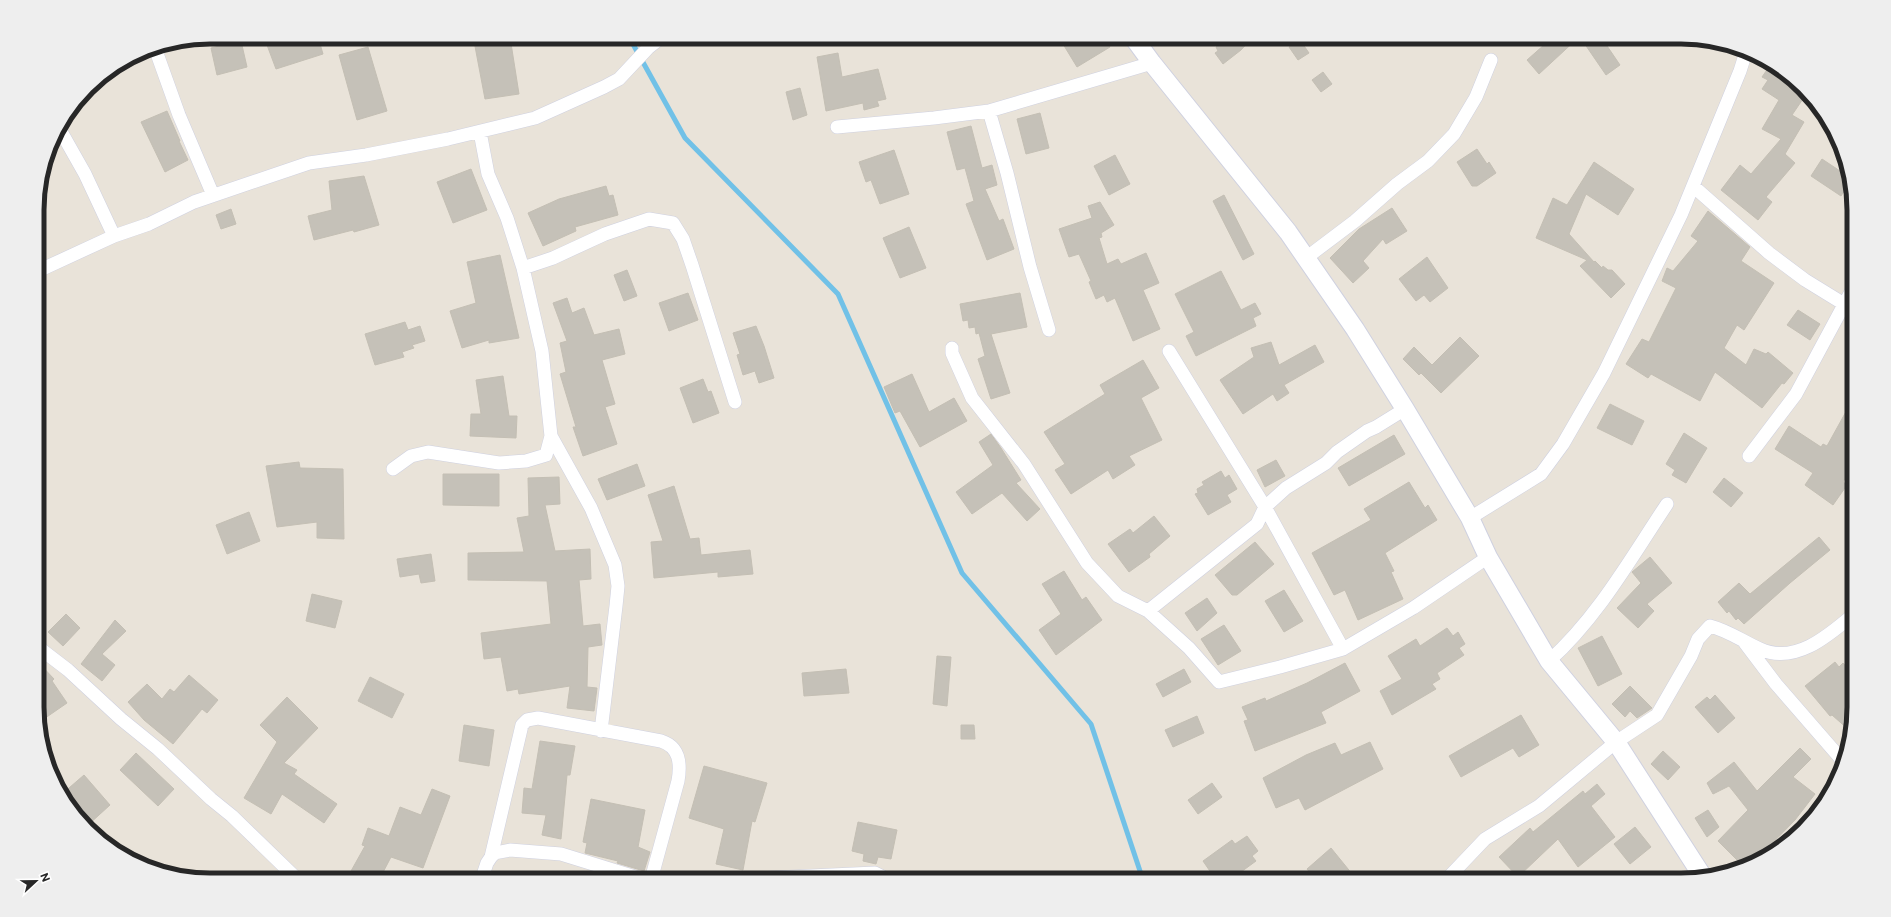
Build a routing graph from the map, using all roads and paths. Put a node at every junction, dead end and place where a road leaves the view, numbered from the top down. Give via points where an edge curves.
1 (653, 44) edge
2 (1138, 44) edge
3 (157, 53) edge
4 (1744, 57) edge
5 (1491, 60) dead end
6 (1152, 63) junction
7 (989, 111) junction
8 (837, 127) dead end
9 (480, 132) junction
10 (62, 134) edge
11 (1693, 186) junction
12 (213, 195) junction
13 (114, 236) junction
14 (1306, 258) junction
15 (44, 268) edge
16 (523, 268) junction
17 (1847, 299) edge
18 (1844, 304) junction
19 (1049, 330) dead end
20 (952, 348) dead end
21 (1169, 351) dead end
22 (735, 402) dead end
23 (1405, 409) junction
24 (551, 436) junction
25 (1749, 456) dead end
26 (393, 469) dead end
27 (1668, 504) dead end
28 (1265, 507) junction
29 (1470, 518) junction
30 (1488, 557) junction
31 (1148, 610) junction
32 (1847, 619) edge
33 (1743, 640) junction
34 (1343, 649) junction
35 (44, 652) edge
36 (1549, 661) junction
37 (601, 731) junction
38 (1616, 742) junction
39 (1839, 757) edge
40 (491, 857) junction
41 (1699, 872) edge
42 (291, 873) edge
43 (484, 873) edge
44 (622, 873) edge
45 (653, 873) edge
46 (1453, 873) edge

1 - 9 street via 619,79 604,87 535,118
2 - 6 street
3 - 12 street via 179,115
4 - 11 street
5 - 14 street via 1476,97 1454,134 1428,161
6 - 7 street
6 - 14 street
7 - 8 street
7 - 19 street
9 - 12 street via 366,155 309,163
9 - 16 street via 488,174 507,218
10 - 13 street via 85,174
11 - 18 street via 1769,252 1805,280
11 - 29 street via 1604,373 1563,444 1541,474
12 - 13 street via 149,224
13 - 15 street
14 - 23 street
16 - 22 street via 649,218 672,222 683,239
16 - 24 street via 542,351
17 - 18 street
18 - 25 street via 1796,394
20 - 31 street via 972,398 1024,464 1087,563 1118,596
21 - 28 street
23 - 28 street via 1337,452 1326,463 1286,488
23 - 29 street
24 - 26 street via 546,455 526,461 499,463 428,452 411,456
24 - 37 street via 591,508 615,565 618,586
27 - 36 street via 1586,624
28 - 31 street via 1257,524
28 - 34 street
29 - 30 street
30 - 34 street via 1413,608
30 - 36 street
31 - 34 street via 1189,648 1219,682
32 - 33 street via 1807,648 1795,653 1762,650
33 - 38 street via 1726,630 1710,626 1698,639 1657,715
33 - 39 street via 1776,684
35 - 42 street via 158,749
36 - 38 street
37 - 40 street via 538,718 527,720 522,725
37 - 45 street via 668,743 678,755 678,781
38 - 41 street
38 - 46 street via 1539,806 1485,839
40 - 43 street
40 - 44 street via 504,850 561,854

